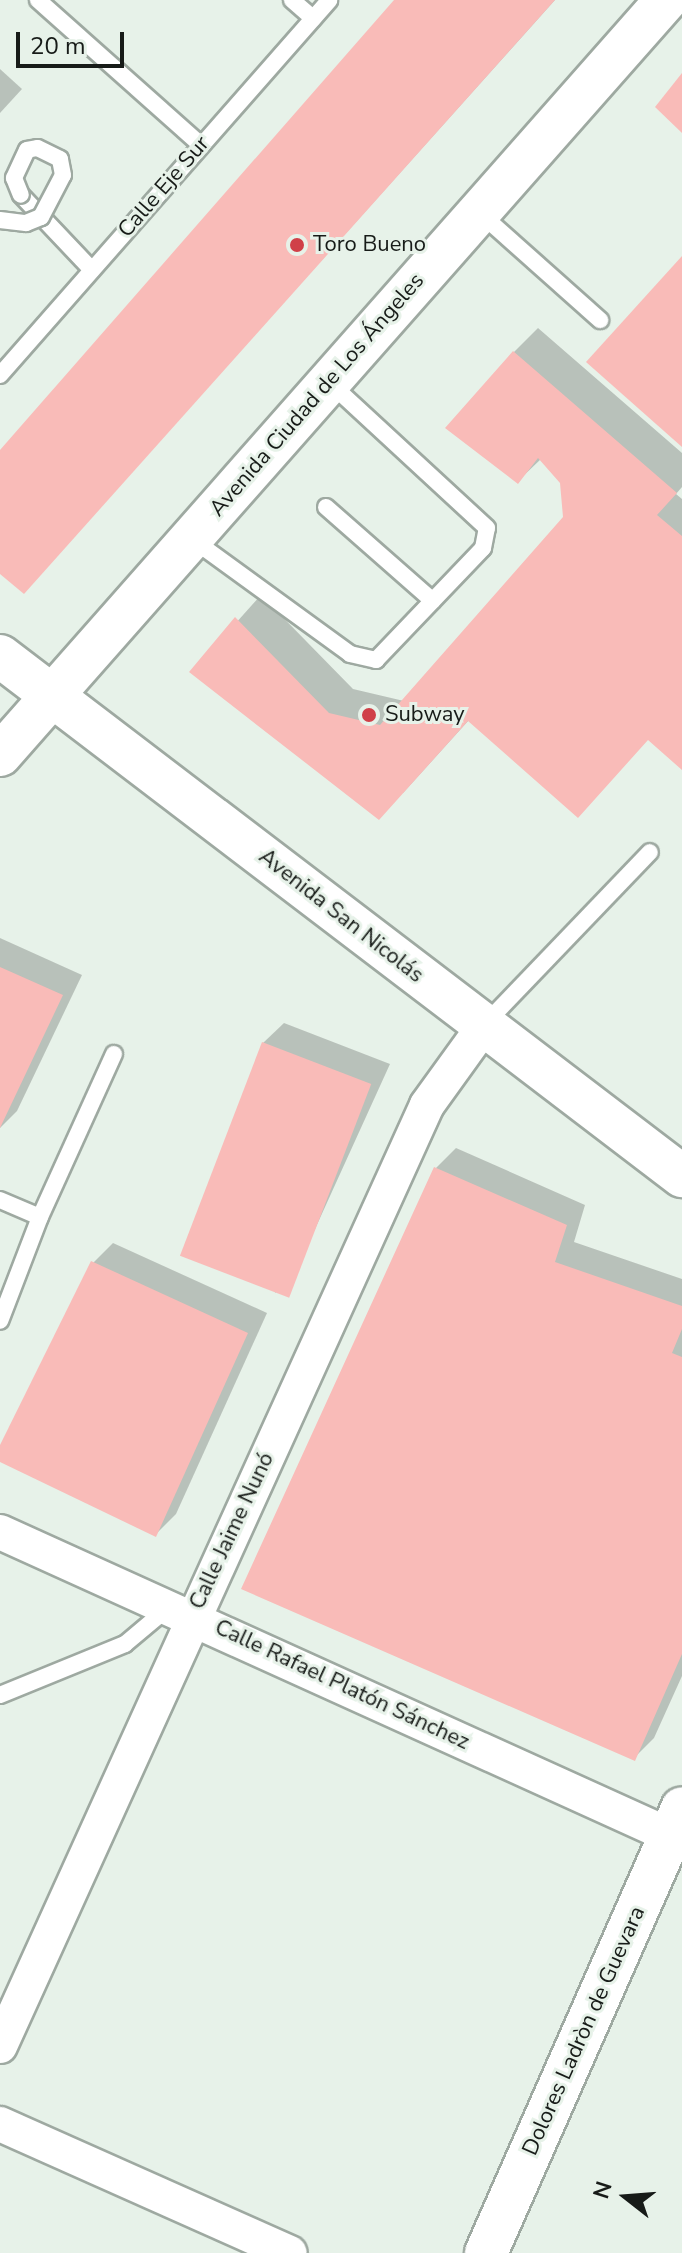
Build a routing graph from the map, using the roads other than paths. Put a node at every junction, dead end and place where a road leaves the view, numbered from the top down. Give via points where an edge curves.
1 (38, 0) edge
2 (292, 0) edge
3 (329, 0) edge
4 (666, 0) edge
5 (313, 18) junction
6 (201, 145) junction
7 (479, 212) junction
8 (0, 220) edge
9 (92, 270) junction
10 (600, 320) dead end
11 (0, 375) edge
12 (329, 382) junction
13 (326, 507) dead end
14 (191, 538) junction
15 (433, 601) junction
16 (0, 656) edge
17 (53, 695) junction
18 (0, 755) edge
19 (650, 852) dead end
20 (484, 1026) junction
21 (114, 1054) dead end
22 (682, 1176) edge
23 (0, 1200) edge
24 (40, 1217) junction
25 (0, 1321) edge
26 (0, 1532) edge
27 (182, 1611) junction
28 (0, 1695) edge
29 (678, 1828) edge
30 (0, 2046) edge
31 (0, 2124) edge
32 (290, 2253) edge
33 (486, 2253) edge

1 - 6 lane
2 - 5 lane
3 - 5 lane, Calle Eje Sur
4 - 7 street, Avenida Ciudad de Los Ángeles
5 - 6 lane, Calle Eje Sur
6 - 9 lane, Calle Eje Sur
7 - 10 lane
7 - 12 street, Avenida Ciudad de Los Ángeles
8 - 9 lane, bridge via 26,223 41,217 63,175 60,159 50,151 27,150 14,178 21,195
9 - 11 lane, Calle Eje Sur
12 - 14 street, Avenida Ciudad de Los Ángeles
12 - 15 lane via 487,528 483,548
13 - 15 lane
14 - 15 lane via 350,654 376,660
14 - 17 street, Avenida Ciudad de Los Ángeles
16 - 17 street, Avenida San Nicolás
17 - 18 street, Avenida Ciudad de Los Ángeles
17 - 20 street, Avenida San Nicolás
19 - 20 lane
20 - 22 street, Avenida San Nicolás
20 - 27 street, Calle Jaime Nunó via 427,1105
21 - 24 lane
23 - 24 lane
24 - 25 lane
26 - 27 street, Calle Rafael Platón Sánchez
27 - 28 lane via 125,1644
27 - 29 street, Calle Rafael Platón Sánchez
27 - 30 street, Calle Jaime Nunó
29 - 33 street, Dolores Ladròn de Guevara
31 - 32 street

